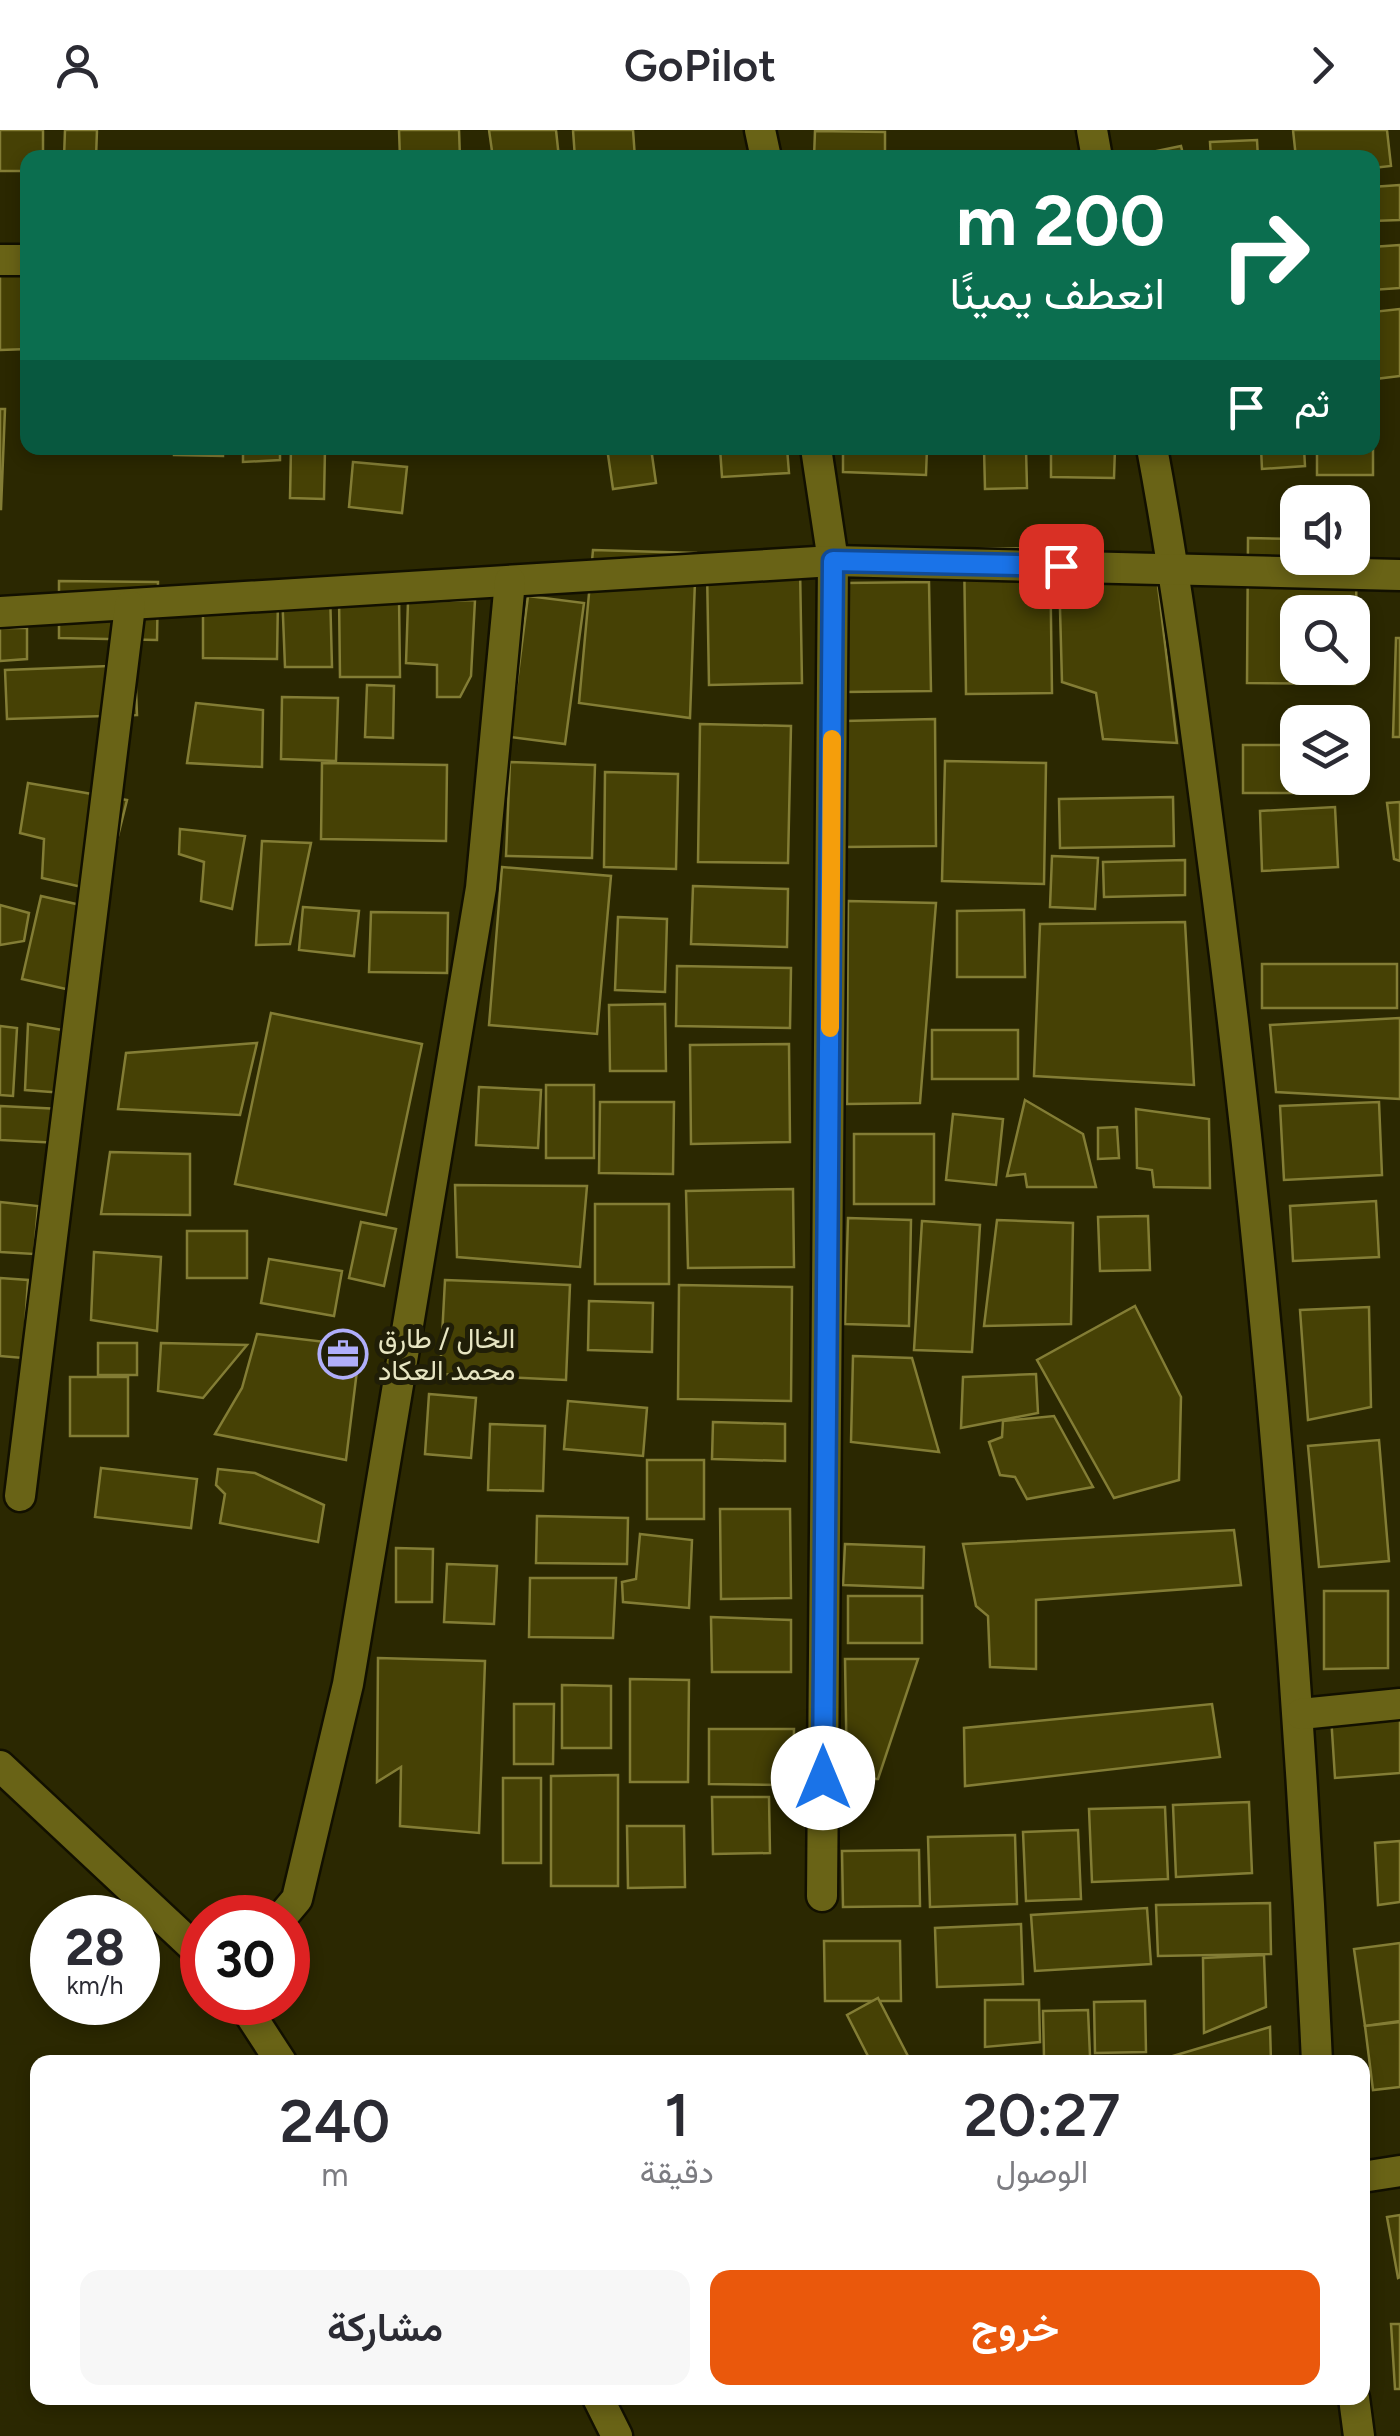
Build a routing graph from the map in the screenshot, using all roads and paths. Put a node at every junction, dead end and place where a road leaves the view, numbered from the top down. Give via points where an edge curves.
1 (817, 455) edge
2 (1153, 455) edge
3 (833, 561) junction
4 (1175, 569) junction
5 (1400, 575) edge
6 (510, 581) junction
7 (130, 606) junction
8 (0, 612) edge
9 (20, 1496) dead end
10 (1400, 1704) edge
11 (1301, 1714) junction
12 (0, 1766) edge
13 (298, 1895) edge
14 (822, 1896) dead end
15 (180, 1934) edge
16 (257, 2025) edge
17 (276, 2055) edge
18 (1317, 2055) edge
19 (1400, 2171) edge
20 (1370, 2176) edge
21 (602, 2405) edge
22 (1355, 2405) edge
23 (617, 2436) edge
24 (1360, 2436) edge

1 - 3 street
2 - 4 street
3 - 4 street
3 - 6 street
3 - 14 street
4 - 5 street
4 - 11 street via 1256,1197
6 - 7 street
6 - 13 street via 481,888 348,1684
7 - 8 street
7 - 9 street
10 - 11 street
11 - 18 street
12 - 15 street
16 - 17 street
19 - 20 street
21 - 23 street
22 - 24 street

